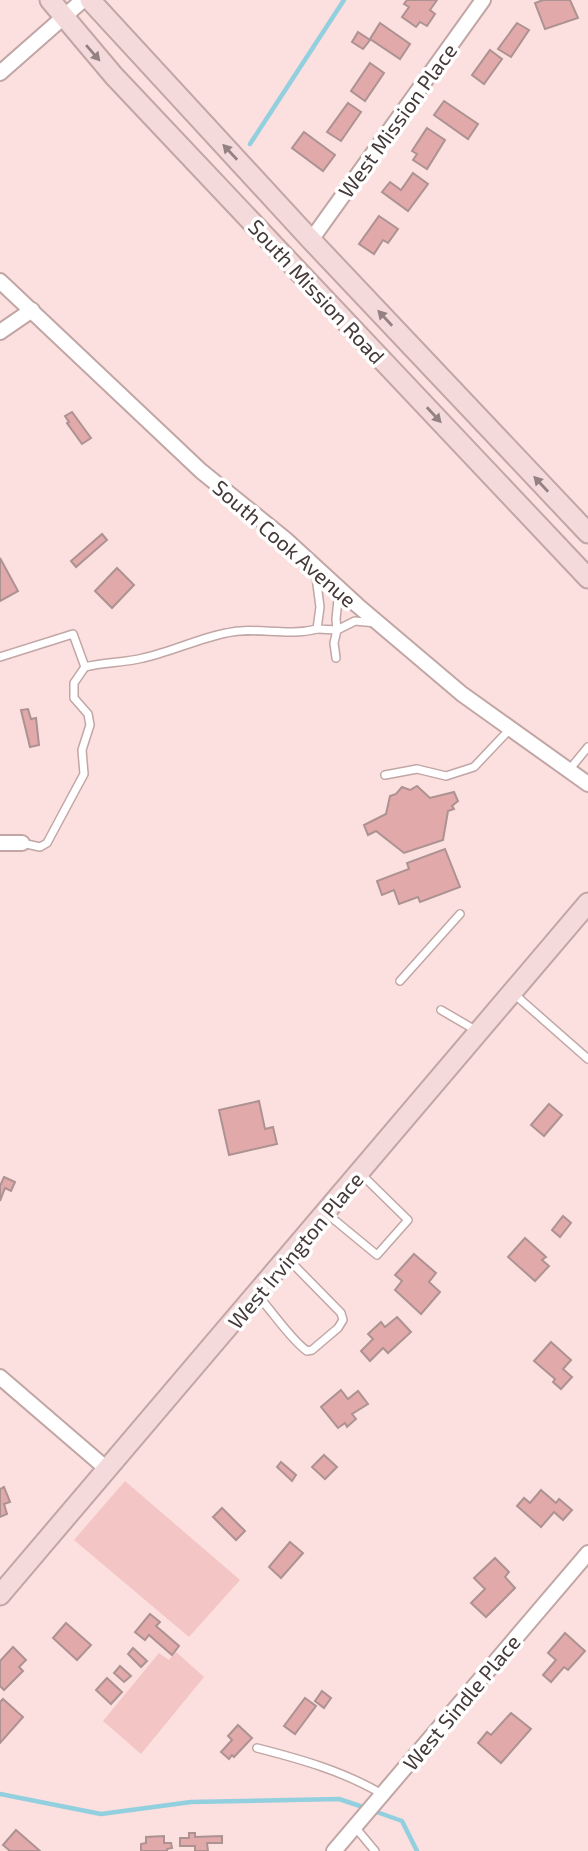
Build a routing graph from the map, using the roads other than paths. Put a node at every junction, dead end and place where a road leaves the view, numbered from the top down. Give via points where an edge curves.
1 (50, 0) edge
2 (83, 0) edge
3 (90, 0) edge
4 (483, 0) edge
5 (64, 17) junction
6 (0, 73) edge
7 (312, 240) junction
8 (0, 281) edge
9 (32, 310) junction
10 (0, 332) edge
11 (439, 376) junction
12 (415, 394) junction
13 (588, 533) edge
14 (314, 565) junction
15 (588, 578) edge
16 (339, 587) junction
17 (380, 624) junction
18 (317, 628) junction
19 (337, 631) junction
20 (0, 657) edge
21 (336, 658) dead end
22 (85, 667) junction
23 (511, 728) junction
24 (588, 747) edge
25 (569, 770) junction
26 (385, 775) dead end
27 (588, 784) edge
28 (0, 843) edge
29 (22, 843) joint
30 (588, 903) edge
31 (460, 914) dead end
32 (400, 981) dead end
33 (512, 993) junction
34 (441, 1010) dead end
35 (479, 1032) junction
36 (588, 1059) edge
37 (360, 1173) junction
38 (326, 1213) junction
39 (287, 1259) junction
40 (256, 1295) junction
41 (0, 1377) edge
42 (108, 1470) junction
43 (588, 1553) edge
44 (0, 1595) edge
45 (257, 1748) dead end
46 (383, 1794) junction
47 (355, 1827) junction
48 (334, 1851) edge
49 (375, 1851) edge

1 - 5 main road, South Mission Road
2 - 5 street
7 -> 3 main road, South Mission Road
4 - 7 street, West Mission Place
5 - 6 street
5 -> 12 main road, South Mission Road via 114,76
11 -> 7 main road, South Mission Road
8 - 9 street, South Cook Avenue
9 - 10 street
9 - 14 street, South Cook Avenue via 201,471
11 - 12 main road
13 -> 11 main road, South Mission Road
12 -> 15 main road, South Mission Road
14 - 16 street, South Cook Avenue
14 - 18 lane via 320,607
16 - 17 street, South Cook Avenue
16 - 19 lane
17 - 19 lane via 355,621
17 - 23 street, South Cook Avenue
18 - 19 lane
18 - 22 lane via 302,633 227,632 146,658
19 - 21 lane
20 - 22 lane via 73,635
22 - 29 lane via 74,683 74,698 88,714 90,725 82,750 84,774 47,843 40,847
23 - 25 street, South Cook Avenue
23 - 26 lane via 474,767 446,776 416,769
24 - 25 lane
25 - 27 street, South Cook Avenue
28 - 29 street
30 - 33 main road, West Irvington Place
31 - 32 lane
33 - 35 main road, West Irvington Place
33 - 36 lane
34 - 35 lane
35 - 37 main road, West Irvington Place
37 - 38 main road, West Irvington Place
37 - 38 lane via 408,1220 377,1255
38 - 39 main road, West Irvington Place
39 - 40 main road, West Irvington Place
39 - 40 lane via 341,1313 338,1328 307,1350
40 - 42 main road, West Irvington Place
41 - 42 street
42 - 44 main road, West Irvington Place
43 - 46 street, West Sindle Place
45 - 46 lane via 360,1781
46 - 47 street, West Sindle Place
47 - 48 street, West Sindle Place
47 - 49 lane

